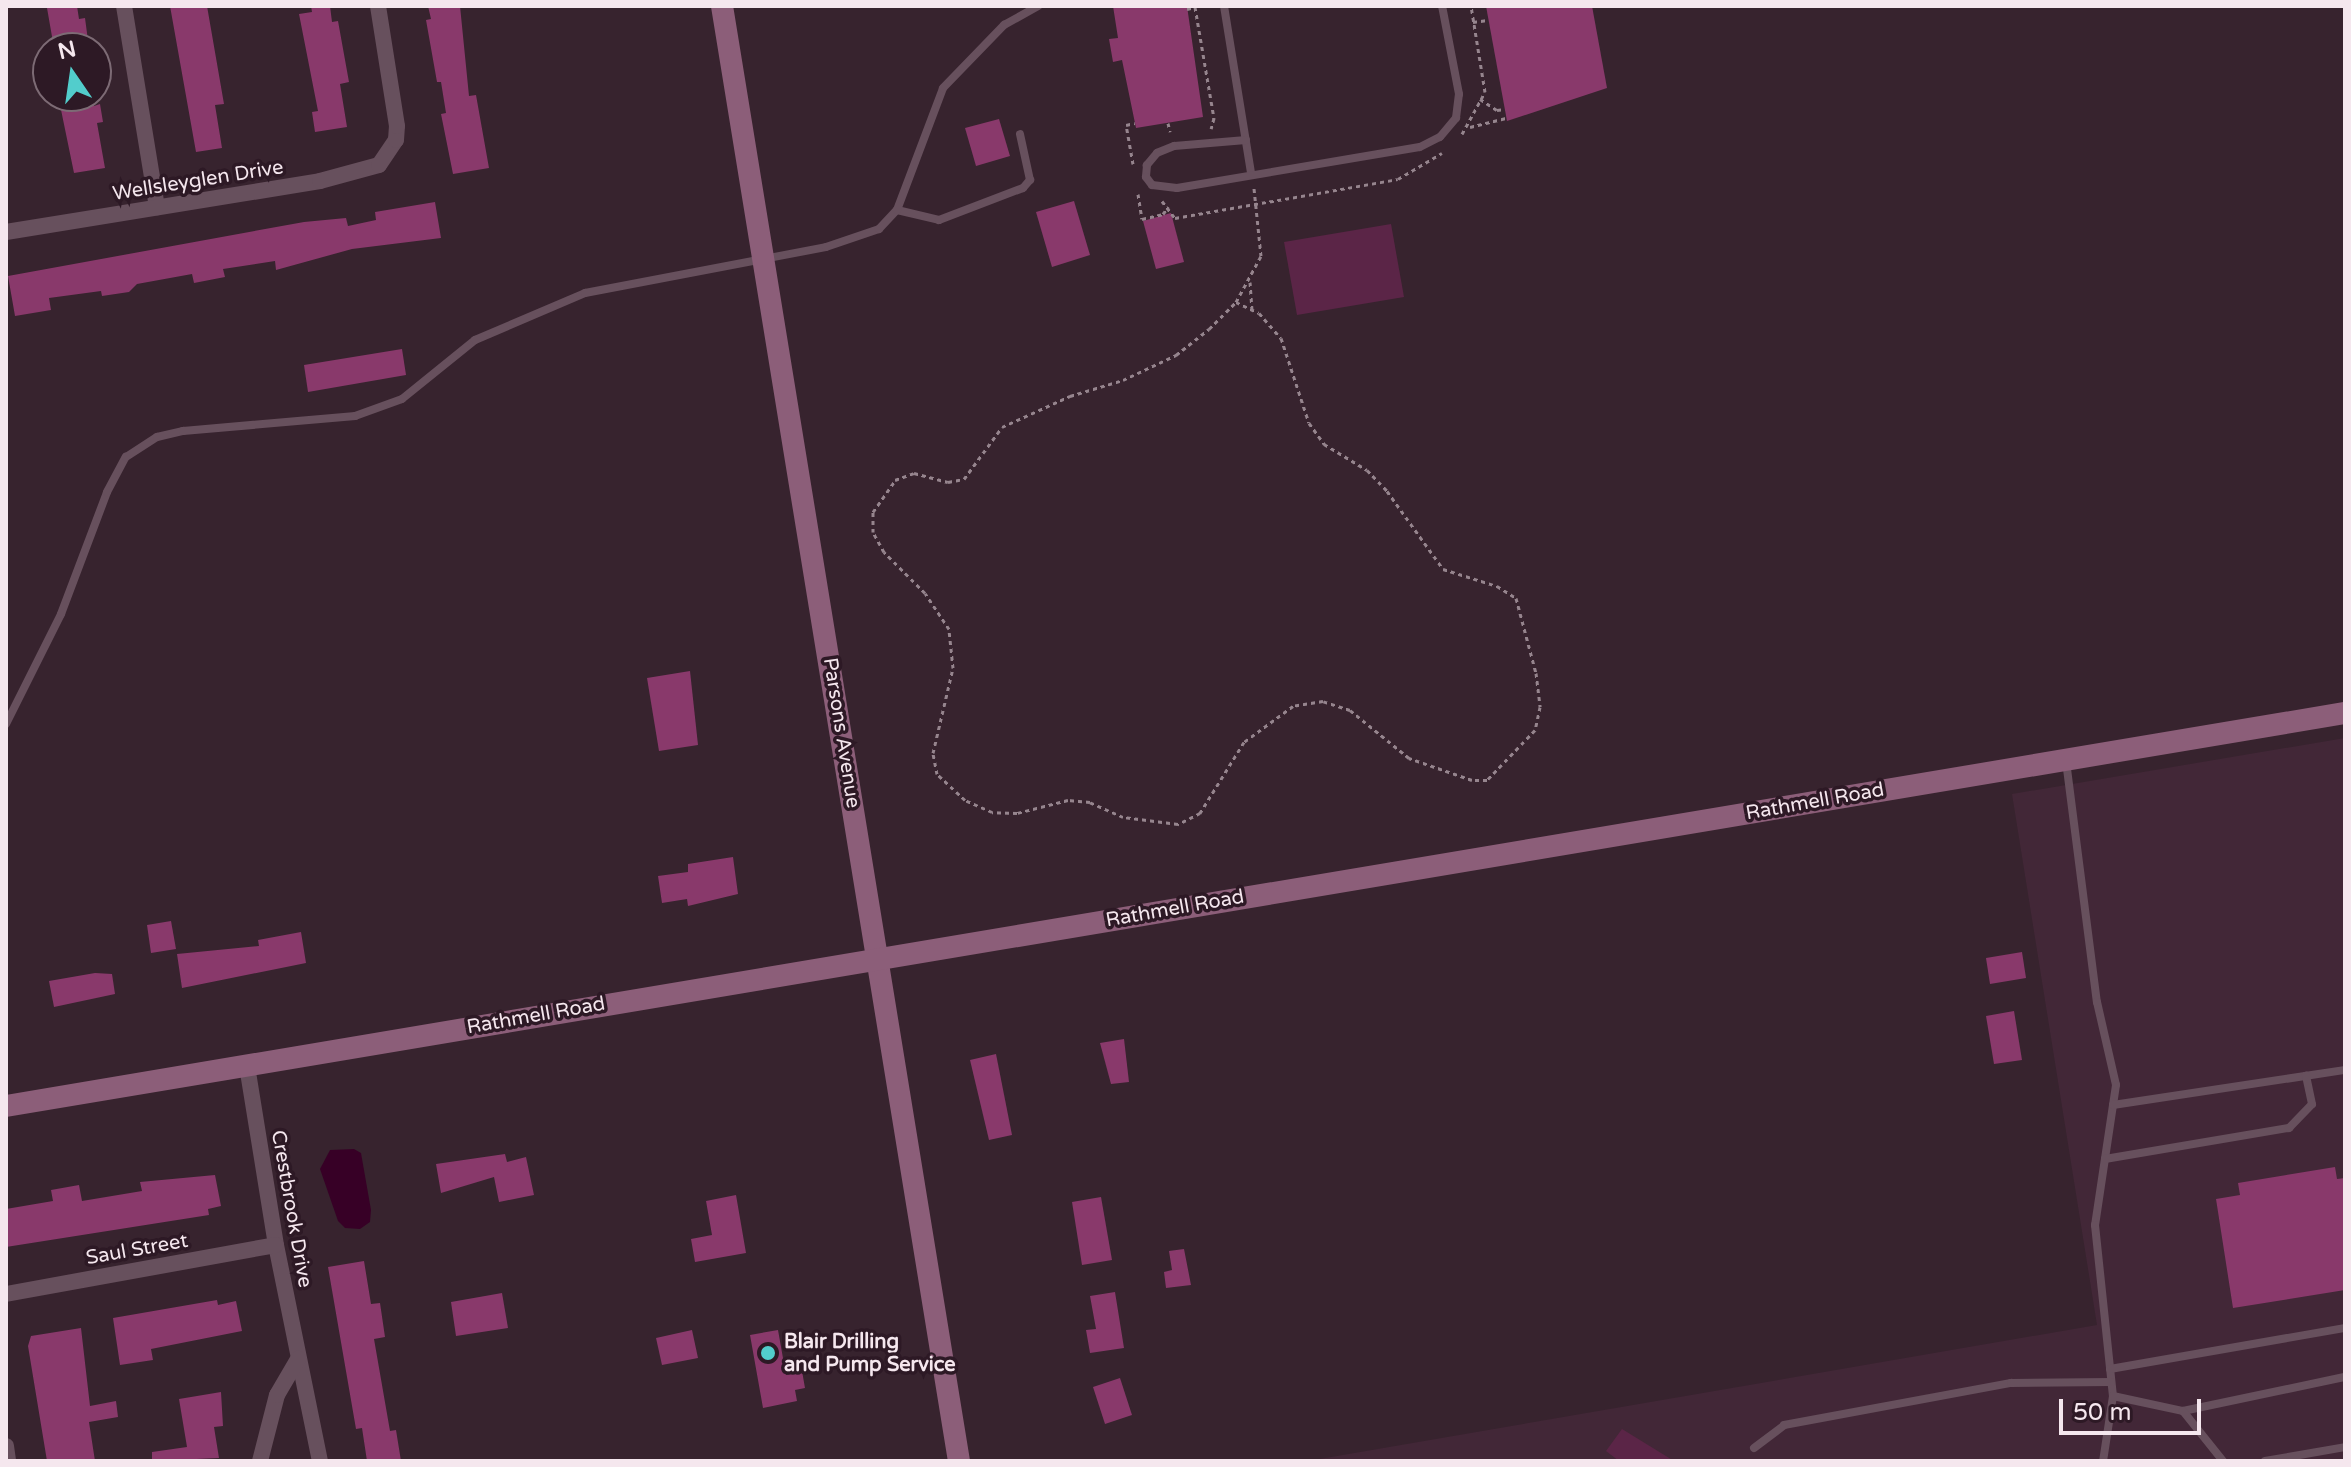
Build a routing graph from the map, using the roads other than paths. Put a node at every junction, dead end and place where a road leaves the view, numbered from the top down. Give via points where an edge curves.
1 (124, 6) edge
2 (378, 6) edge
3 (722, 6) edge
4 (1038, 6) edge
5 (1224, 6) edge
6 (1442, 6) edge
7 (1020, 134) dead end
8 (1246, 140) junction
9 (1249, 173) junction
10 (157, 207) junction
11 (897, 210) junction
12 (6, 232) edge
13 (763, 255) junction
14 (2345, 713) edge
15 (6, 724) edge
16 (2066, 759) junction
17 (878, 959) junction
18 (247, 1066) junction
19 (2345, 1070) edge
20 (2306, 1076) junction
21 (2113, 1105) junction
22 (6, 1106) edge
23 (2105, 1159) junction
24 (276, 1245) junction
25 (6, 1294) edge
26 (2345, 1328) edge
27 (298, 1359) junction
28 (2110, 1369) junction
29 (2345, 1377) edge
30 (2111, 1382) junction
31 (2113, 1396) junction
32 (2183, 1411) junction
33 (6, 1446) edge
34 (2345, 1447) edge
35 (1754, 1448) dead end
36 (8, 1461) edge
37 (260, 1461) edge
38 (320, 1461) edge
39 (959, 1461) edge
40 (2103, 1461) edge
41 (2223, 1461) edge
42 (2265, 1461) edge

1 - 10 street
2 - 10 street, Wellsleyglen Drive via 397,126 389,153 359,174
3 - 13 street, Parsons Avenue
4 - 11 lane via 1004,25 943,88
5 - 8 lane
6 - 9 lane via 1459,94 1456,118 1440,137 1420,147
7 - 11 lane via 1030,180 1023,188 939,220
8 - 9 lane
8 - 9 lane via 1174,146 1157,153 1147,165 1146,177 1152,185 1177,188
10 - 12 street, Wellsleyglen Drive
11 - 13 lane via 879,229 856,240
13 - 15 lane via 585,293 541,309 475,340 402,399 355,416 157,437 126,457 107,492 61,614
13 - 17 street, Parsons Avenue
14 - 16 street, Rathmell Road
16 - 17 street, Rathmell Road
16 - 21 lane via 2097,1002 2116,1085
17 - 18 street, Rathmell Road
17 - 39 street, Parsons Avenue
18 - 22 street, Rathmell Road
18 - 24 street, Crestbrook Drive
19 - 20 lane
20 - 21 lane
20 - 23 lane via 2312,1104 2289,1128
21 - 23 lane
23 - 28 lane via 2095,1225
24 - 25 street, Saul Street
24 - 27 street, Crestbrook Drive
26 - 28 lane
27 - 37 street via 277,1395
27 - 38 street, Crestbrook Drive via 309,1390
28 - 30 lane
29 - 32 lane
30 - 31 lane
30 - 35 lane via 2011,1383 1784,1425
31 - 32 lane
31 - 40 lane
32 - 41 lane
33 - 36 street
34 - 42 lane

